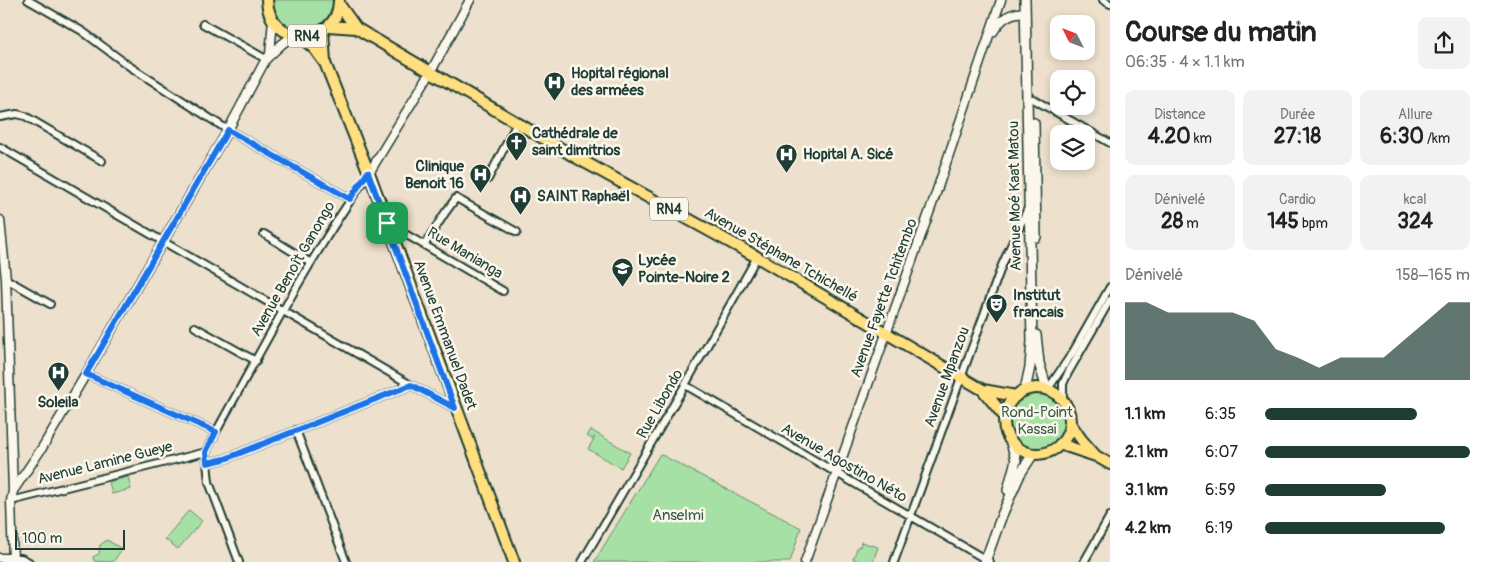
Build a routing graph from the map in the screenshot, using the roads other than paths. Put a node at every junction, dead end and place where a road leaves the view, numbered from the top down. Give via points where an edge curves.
1 (28, 0) edge
2 (267, 0) edge
3 (470, 0) edge
4 (1001, 0) edge
5 (1025, 0) edge
6 (1030, 0) edge
7 (1104, 0) edge
8 (339, 2) edge
9 (1110, 4) edge
10 (1025, 12) junction
11 (273, 20) junction
12 (203, 24) dead end
13 (326, 28) junction
14 (356, 28) junction
15 (297, 36) junction
16 (987, 43) junction
17 (268, 56) junction
18 (325, 63) junction
19 (430, 73) junction
20 (1033, 99) junction
21 (0, 117) edge
22 (517, 123) junction
23 (228, 130) junction
24 (1110, 143) edge
25 (0, 147) edge
26 (102, 161) dead end
27 (368, 172) junction
28 (488, 179) dead end
29 (350, 199) junction
30 (1030, 203) junction
31 (0, 220) edge
32 (387, 223) junction
33 (517, 232) dead end
34 (264, 234) dead end
35 (164, 241) junction
36 (426, 244) junction
37 (757, 257) junction
38 (311, 263) junction
39 (6, 280) junction
40 (1110, 287) edge
41 (503, 291) dead end
42 (1110, 301) edge
43 (50, 304) dead end
44 (283, 311) junction
45 (195, 327) dead end
46 (886, 333) junction
47 (256, 361) junction
48 (86, 374) junction
49 (961, 377) junction
50 (411, 385) junction
51 (685, 385) junction
52 (1048, 389) junction
53 (983, 390) junction
54 (1020, 393) junction
55 (1063, 400) junction
56 (455, 408) junction
57 (1004, 416) junction
58 (1070, 423) junction
59 (296, 430) junction
60 (216, 432) junction
61 (1010, 439) junction
62 (1060, 444) junction
63 (206, 452) junction
64 (1033, 454) junction
65 (1096, 456) junction
66 (207, 463) junction
67 (1110, 464) edge
68 (836, 474) junction
69 (12, 491) junction
70 (11, 501) junction
71 (1002, 515) junction
72 (910, 516) junction
73 (1110, 516) edge
74 (0, 558) edge
75 (13, 560) edge
76 (987, 561) edge
77 (29, 562) edge
78 (239, 562) edge
79 (346, 562) edge
80 (514, 562) edge
81 (582, 562) edge
82 (805, 562) edge
83 (894, 562) edge
84 (1084, 562) edge

1 - 23 street via 82,31 129,66
2 - 11 main road, RN4
3 - 19 street, Avenue Benoît Ganongo
4 - 16 street, Avenue Fayette Tchitembo
5 - 10 main road, Avenue Moé Kaat Matou
6 - 20 main road, Avenue Moé Kaat Matou
7 - 9 street
8 - 13 main road, RN4 via 336,16
8 - 14 main road, Avenue Stéphane Tchichellé / RN4
10 - 16 street, Avenue Fayette Tchitembo via 1004,17
10 - 30 main road, Avenue Moé Kaat Matou
11 - 15 main road, RN4 via 286,32
11 - 17 street
12 - 17 street
13 - 14 main road, Avenue Stéphane Tchichellé / RN4
13 - 15 main road, RN4 via 308,36
13 - 18 main road, Avenue Emmanuel Dadet
14 - 19 main road, Avenue Stéphane Tchichellé / RN4
15 - 17 street
15 - 18 main road, Avenue Emmanuel Dadet via 314,48
16 - 46 street, Avenue Fayette Tchitembo
17 - 23 street
18 - 27 main road, Avenue Emmanuel Dadet
19 - 22 main road, Avenue Stéphane Tchichellé / RN4
19 - 27 street, Avenue Benoît Ganongo
20 - 24 street
20 - 52 main road, Avenue Moé Kaat Matou via 1036,338 1042,376
21 - 26 street via 25,116
22 - 28 street
22 - 37 main road, Avenue Stéphane Tchichellé / RN4
23 - 29 street
23 - 35 street
25 - 35 street
27 - 29 street, Avenue Benoît Ganongo
27 - 32 main road, Avenue Emmanuel Dadet
29 - 38 street, Avenue Benoît Ganongo
30 - 49 street, Avenue Mpanzou via 1002,265
30 - 54 main road, Avenue Moé Kaat Matou via 1032,341 1030,367
31 - 39 street
32 - 36 street, Rue Manianga
32 - 56 main road, Avenue Emmanuel Dadet
33 - 36 street via 456,198
34 - 38 street
35 - 44 street
35 - 48 street
36 - 41 street, Rue Manianga
37 - 46 main road, Avenue Stéphane Tchichellé / RN4
37 - 51 street, Rue Libondo
38 - 44 street, Avenue Benoît Ganongo
39 - 43 street
39 - 69 street
40 - 52 street
42 - 55 street via 1068,373 1063,384
44 - 47 street, Avenue Benoît Ganongo
44 - 50 street
45 - 47 street
46 - 49 main road, Avenue Stéphane Tchichellé / RN4
46 - 68 street, Avenue Fayette Tchitembo
47 - 60 street, Avenue Benoît Ganongo
48 - 60 street
48 - 69 street
49 - 53 main road, Avenue Stéphane Tchichellé / RN4
49 - 72 street, Avenue Mpanzou
50 - 56 street
50 - 59 street
51 - 68 street, Avenue Agostino Néto
51 - 81 street, Rue Libondo
52 - 54 main road, RN4 via 1036,388
52 - 55 main road
53 - 54 main road, Avenue Stéphane Tchichellé / RN4
53 - 57 main road, Avenue Stéphane Tchichellé / RN4
54 - 57 main road via 1006,408
55 - 58 main road via 1070,414
56 - 80 main road, Avenue Emmanuel Dadet
57 - 61 main road, RN4
58 - 62 main road
58 - 65 main road
59 - 66 street via 225,459
59 - 79 street
60 - 63 street, Avenue Benoît Ganongo
61 - 64 main road via 1016,446
61 - 71 main road via 1016,460
62 - 64 main road via 1047,452
62 - 65 main road
63 - 66 street
63 - 70 street, Avenue Lamine Gueye
64 - 71 main road via 1020,474
65 - 67 main road
66 - 78 street via 209,482
68 - 72 street, Avenue Agostino Néto
68 - 82 street, Avenue Fayette Tchitembo
69 - 70 street
70 - 75 street
71 - 76 main road
72 - 76 street, Avenue Agostino Néto
72 - 83 street, Avenue Mpanzou
73 - 84 street
74 - 75 street
75 - 77 street via 21,558

